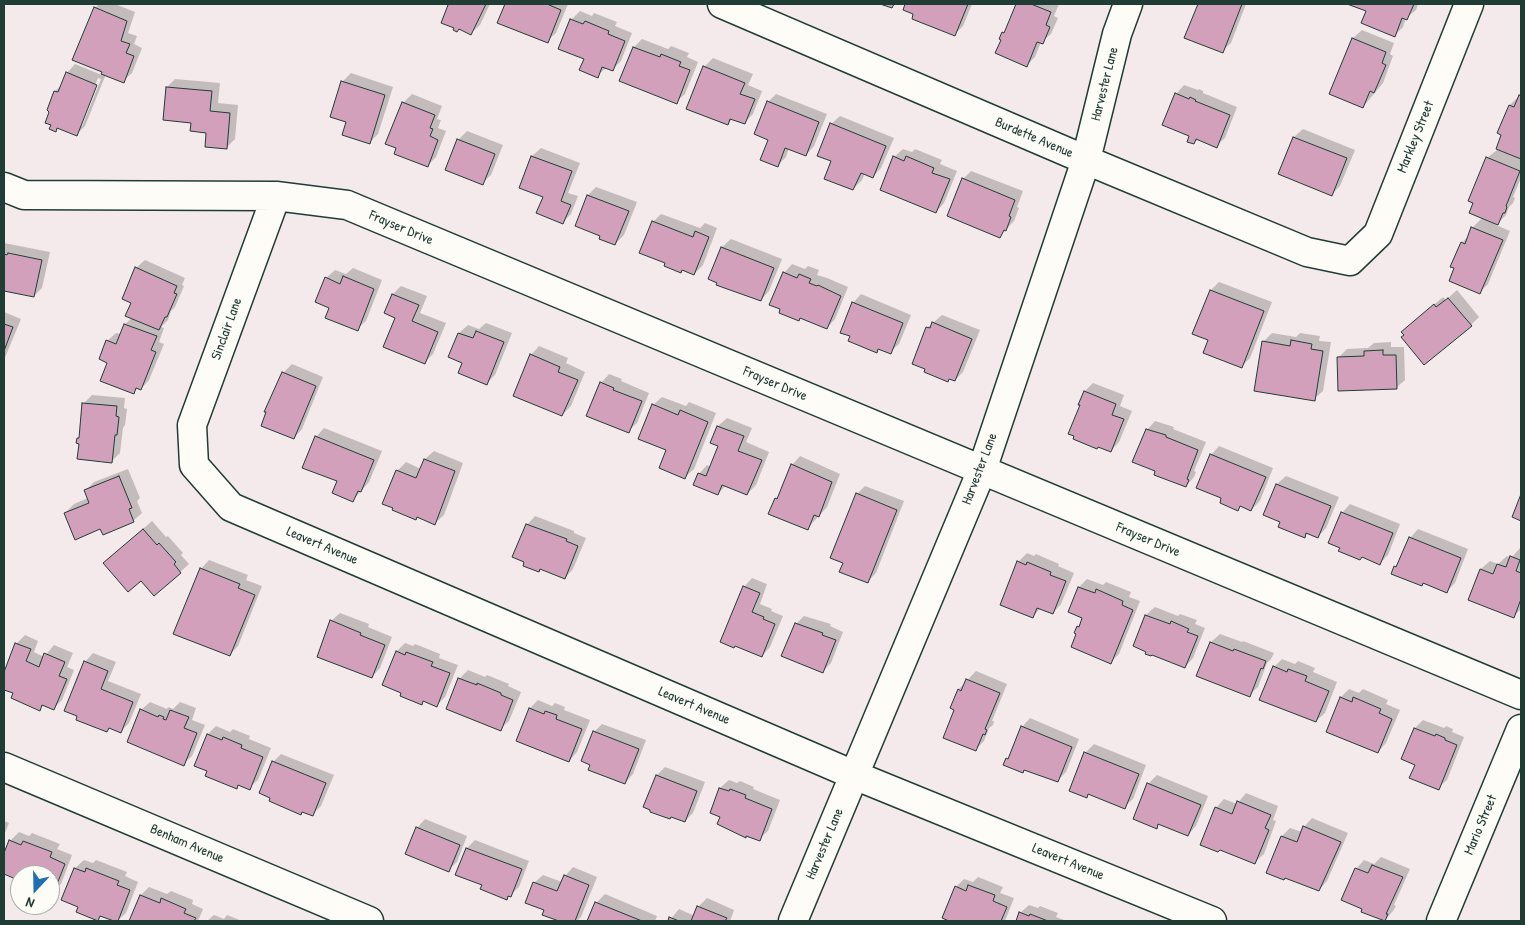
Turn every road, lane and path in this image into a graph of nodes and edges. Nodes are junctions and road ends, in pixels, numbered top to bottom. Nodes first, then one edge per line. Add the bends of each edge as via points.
1 (722, 4) edge
2 (1128, 4) edge
3 (1470, 4) edge
4 (1086, 160) junction
5 (4, 187) edge
6 (276, 196) junction
7 (1350, 261) joint
8 (194, 465) joint
9 (982, 470) junction
10 (1521, 694) edge
11 (1521, 728) edge
12 (4, 766) edge
13 (854, 775) junction
14 (370, 921) edge
15 (793, 921) edge
16 (1212, 921) edge
17 (1441, 921) edge

1 - 4 street, Burdette Avenue
2 - 4 street, Harvester Lane via 1117,34
3 - 7 street, Markley Street via 1378,234
4 - 7 street, Burdette Avenue via 1307,252
4 - 9 street, Harvester Lane
5 - 6 street, Frayser Drive via 24,195
6 - 8 street, Sinclair Lane via 192,425
6 - 9 street, Frayser Drive via 347,205
8 - 13 street, Leavert Avenue via 231,507
9 - 10 street, Frayser Drive
9 - 13 street, Harvester Lane
11 - 17 street, Mario Street
12 - 14 street, Benham Avenue
13 - 15 street, Harvester Lane
13 - 16 street, Leavert Avenue

